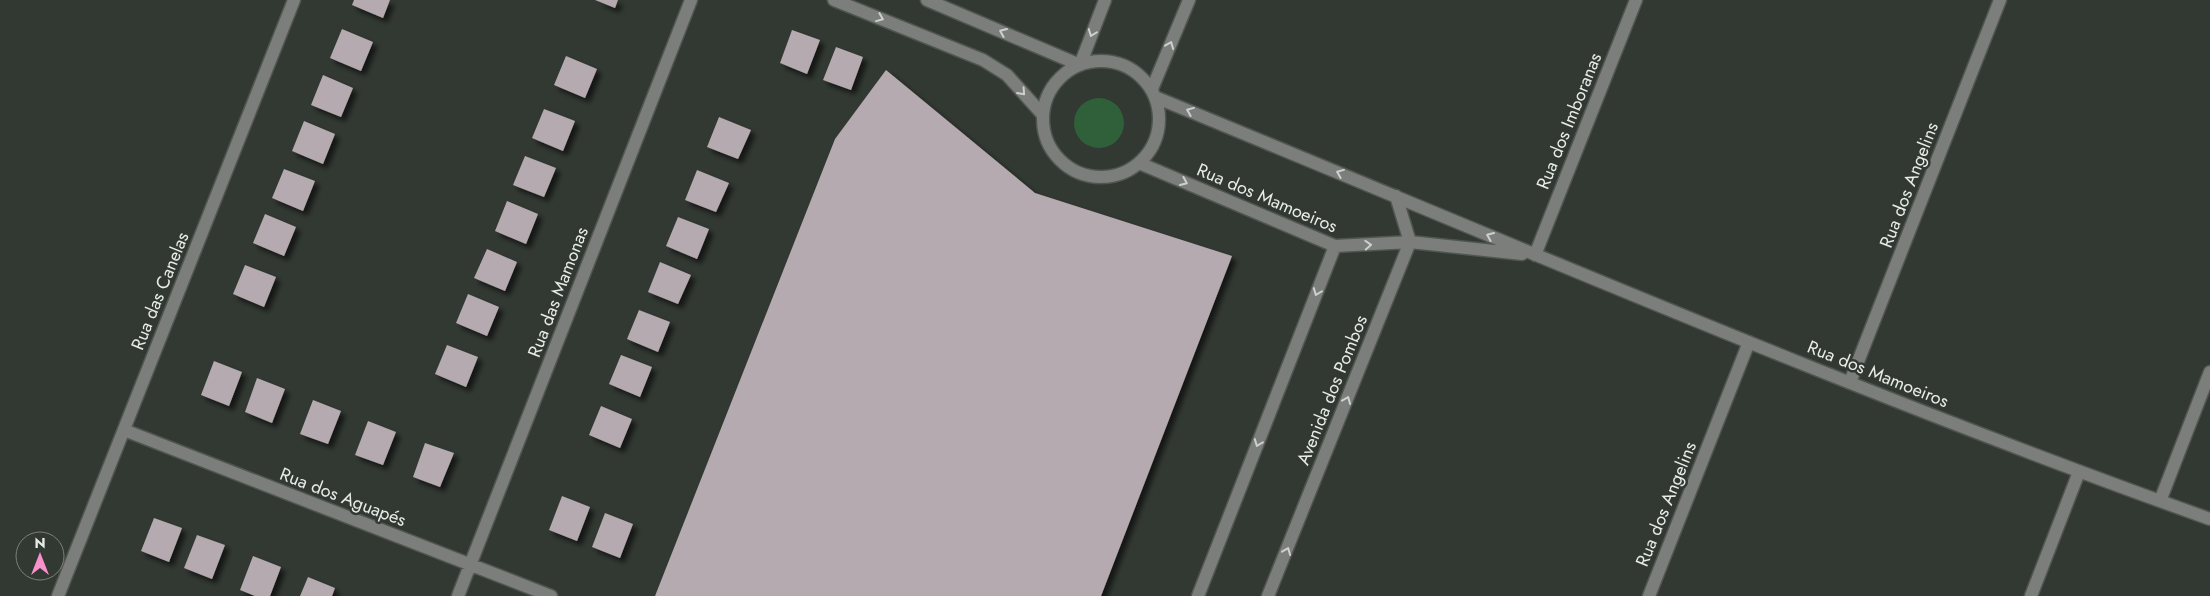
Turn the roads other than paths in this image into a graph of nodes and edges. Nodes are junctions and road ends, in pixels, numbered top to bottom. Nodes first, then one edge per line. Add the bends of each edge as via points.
1 (294, 0) edge
2 (692, 0) edge
3 (834, 0) edge
4 (927, 0) edge
5 (1105, 0) edge
6 (1189, 0) edge
7 (1636, 0) edge
8 (2000, 0) edge
9 (1080, 65) junction
10 (1154, 93) junction
11 (1042, 115) junction
12 (1139, 163) junction
13 (1396, 196) junction
14 (1410, 242) junction
15 (1334, 246) junction
16 (1535, 255) junction
17 (1749, 342) junction
18 (2210, 372) edge
19 (1850, 382) junction
20 (124, 430) junction
21 (2079, 472) junction
22 (2160, 501) junction
23 (2210, 519) edge
24 (470, 566) junction
25 (58, 596) edge
26 (458, 596) edge
27 (551, 596) edge
28 (1198, 596) edge
29 (1268, 596) edge
30 (1649, 596) edge
31 (2031, 596) edge

1 - 20 street, Rua das Canelas
2 - 24 street, Rua das Mamonas
3 -> 11 street via 983,60 1007,75
9 -> 4 street
5 -> 9 street
10 -> 6 street
7 - 16 street, Rua dos Imboranas
8 - 19 street, Rua dos Angelins
9 - 10 street via 1107,61 1125,65 1140,75
9 - 11 street via 1056,81 1046,97
10 - 12 street via 1160,124 1156,142
13 -> 10 street, Rua dos Mamoeiros
11 - 12 street via 1044,133 1051,150 1063,164 1079,173 1096,177 1115,176
12 -> 15 street, Rua dos Mamoeiros
13 - 14 street
16 -> 13 street, Rua dos Mamoeiros
15 -> 14 street, Rua dos Mamoeiros
14 - 16 street, Rua dos Mamoeiros
29 -> 14 street, Avenida dos Pombos
15 -> 28 street
16 - 17 street, Rua dos Mamoeiros
17 - 19 street, Rua dos Mamoeiros
17 - 30 street, Rua dos Angelins
18 - 22 street
19 - 21 street, Rua dos Mamoeiros
20 - 24 street, Rua dos Aguapés
20 - 25 street, Rua das Canelas
21 - 22 street, Rua dos Mamoeiros
21 - 31 street
22 - 23 street, Rua dos Mamoeiros
24 - 26 street, Rua das Mamonas
24 - 27 street, Rua dos Aguapés

